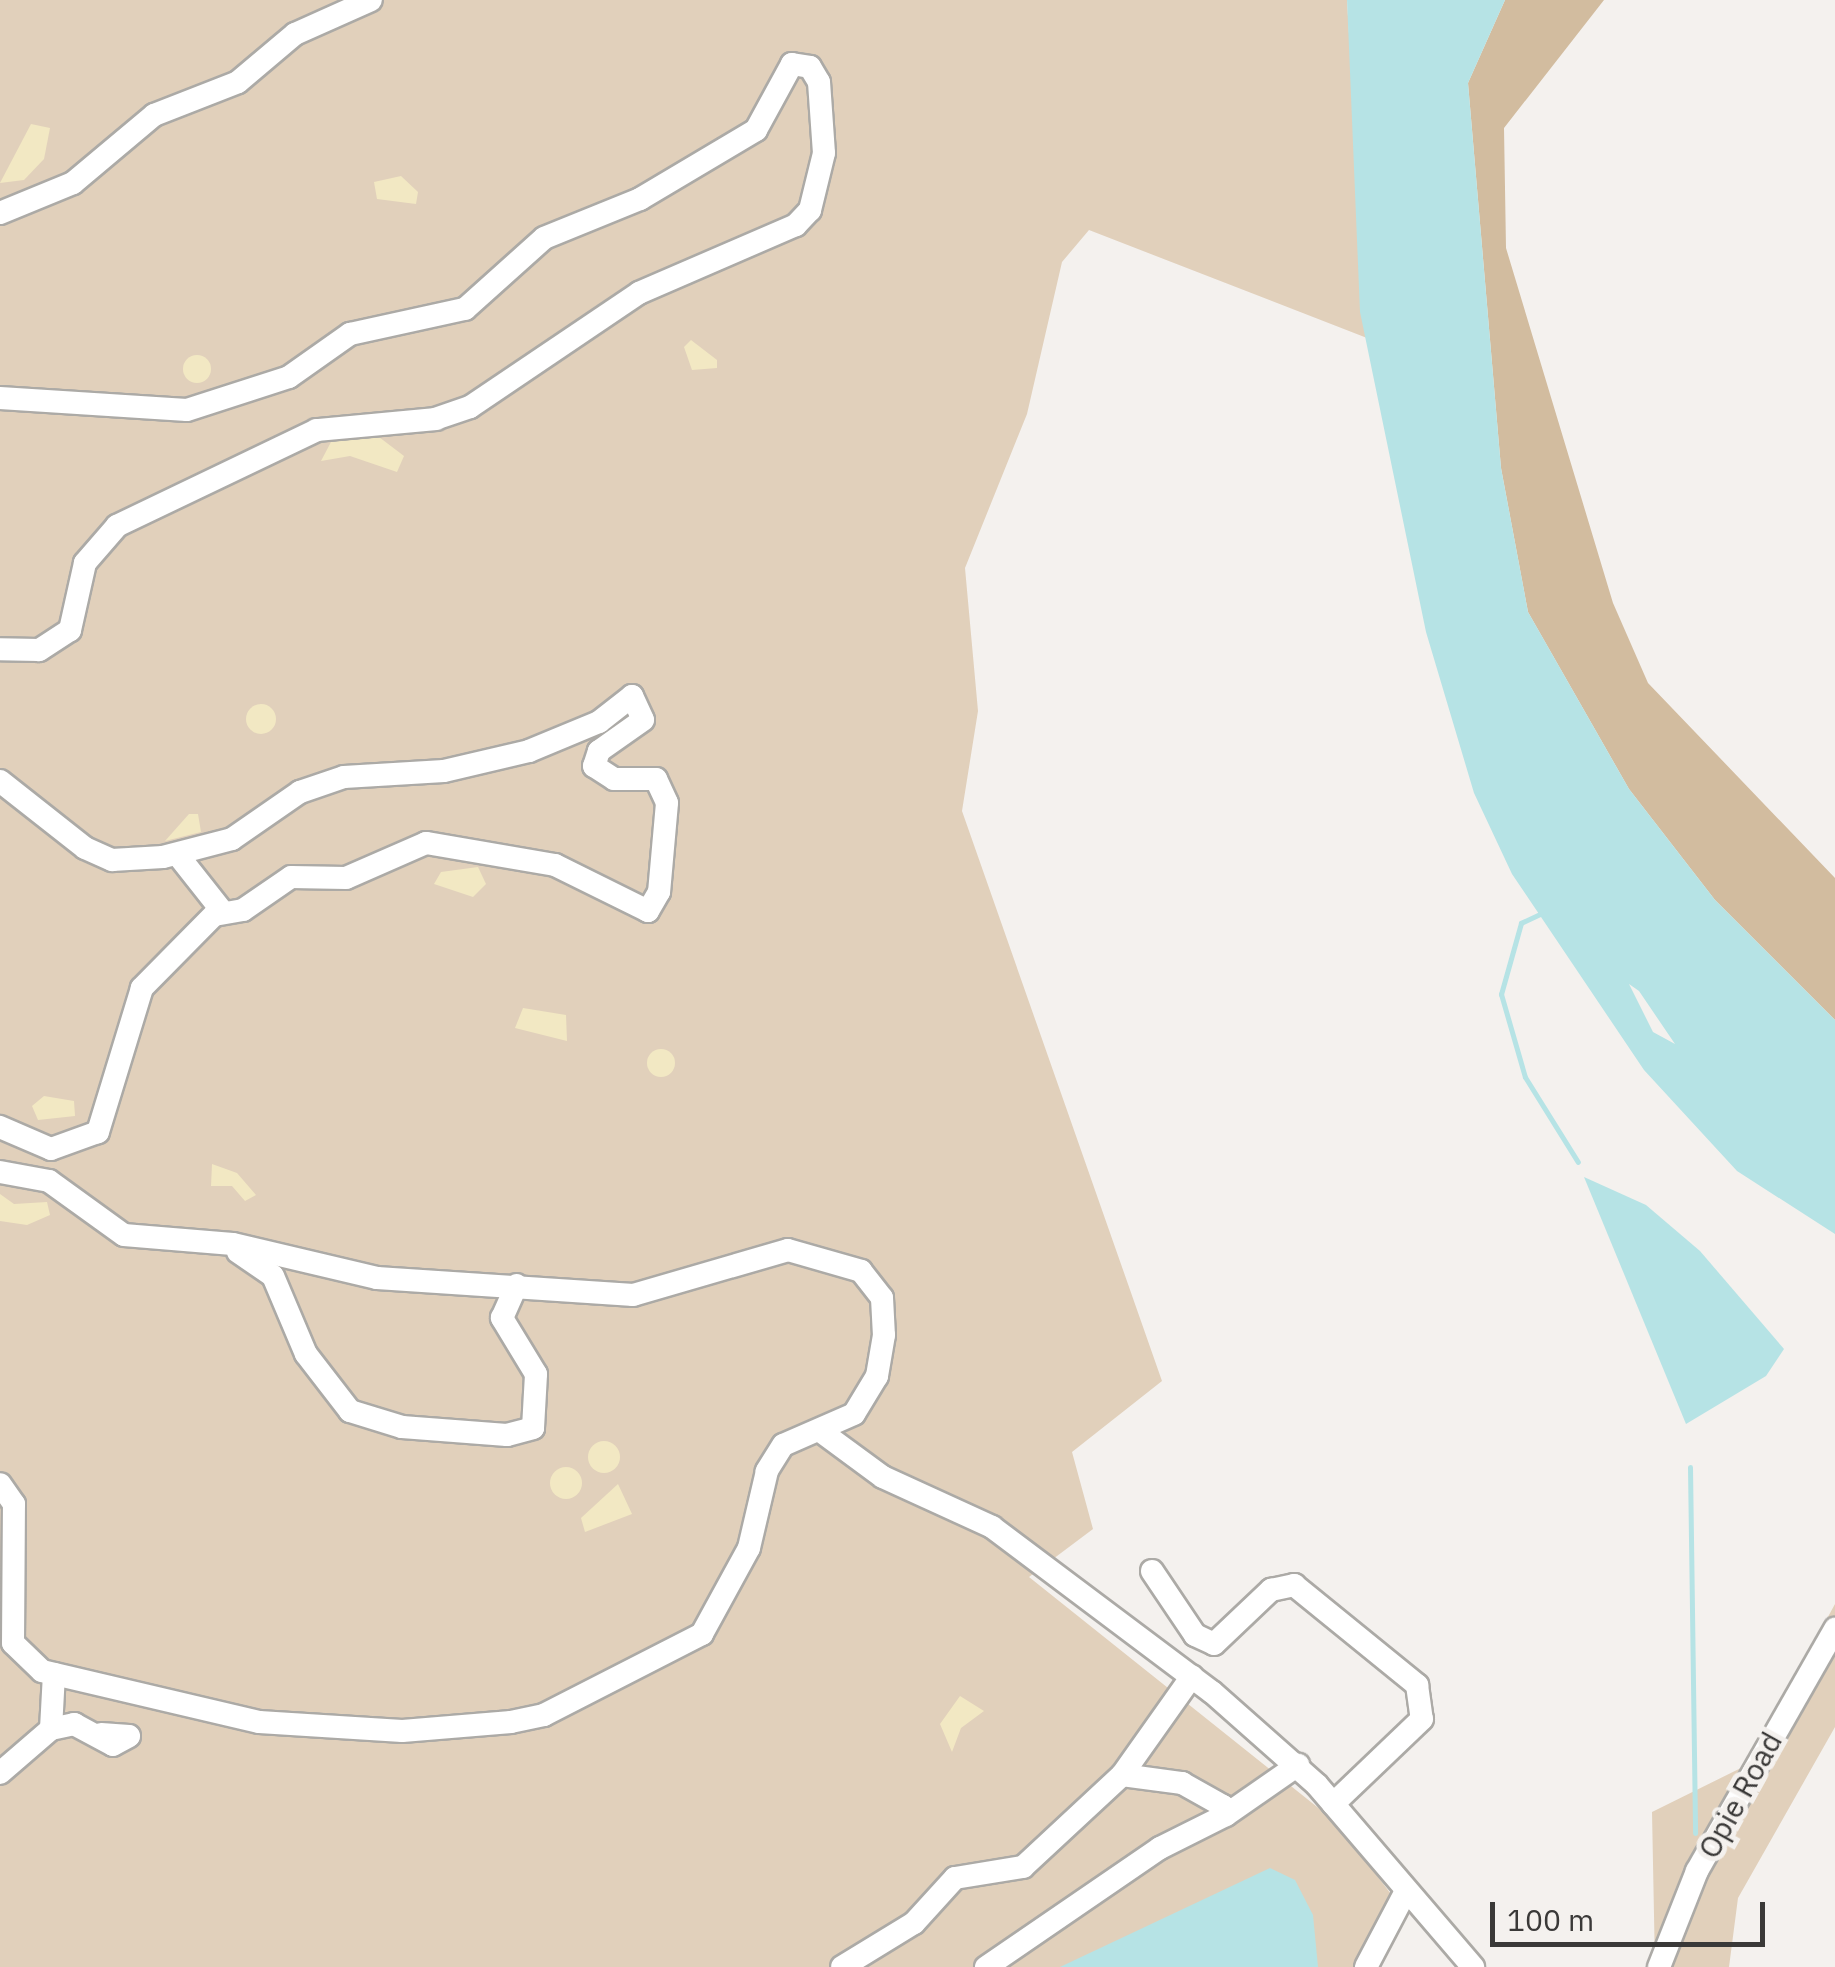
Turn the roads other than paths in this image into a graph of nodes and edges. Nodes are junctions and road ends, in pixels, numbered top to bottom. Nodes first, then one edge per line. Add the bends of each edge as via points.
1 (372, 0) edge
2 (0, 213) edge
3 (0, 398) edge
4 (0, 649) edge
5 (0, 781) edge
6 (177, 854) junction
7 (222, 911) junction
8 (0, 1127) edge
9 (52, 1149) junction
10 (0, 1172) edge
11 (48, 1181) junction
12 (180, 1242) junction
13 (517, 1285) junction
14 (823, 1433) junction
15 (0, 1484) edge
16 (1152, 1571) dead end
17 (1835, 1629) edge
18 (54, 1674) junction
19 (1192, 1676) junction
20 (52, 1729) junction
21 (101, 1734) dead end
22 (1298, 1765) junction
23 (0, 1772) edge
24 (1122, 1775) junction
25 (1333, 1804) junction
26 (1226, 1814) junction
27 (1406, 1891) junction
28 (842, 1967) edge
29 (986, 1967) edge
30 (1366, 1967) edge
31 (1473, 1967) edge
32 (1659, 1967) edge

1 - 2 street via 295,34 238,82 154,115 73,183
3 - 4 street via 206,406 288,376 361,330 464,309 544,238 640,199 756,130 792,64 810,67 819,82 824,153 810,210 796,225 639,293 470,407 436,420 317,430 118,526 86,563 70,630 40,650
5 - 6 street via 112,860
6 - 7 street
6 - 7 street via 232,840 323,784 492,761 576,734 632,696 642,702 643,720 599,750 594,766 665,788 659,892 648,911 555,865 426,843 346,878 291,877 254,904
7 - 9 street via 142,988 98,1132
8 - 9 street
9 - 11 street
10 - 11 street
11 - 12 street via 124,1235
12 - 13 street via 233,1244 377,1278
12 - 13 street via 261,1262 306,1354 350,1411 402,1428 507,1435 533,1428 536,1374 502,1318
13 - 14 street via 633,1295 788,1250 861,1270 882,1298 877,1376 854,1414
14 - 18 street via 783,1445 767,1471 749,1548 702,1634 544,1715 402,1731 259,1722
14 - 19 street via 849,1457 960,1506
15 - 18 street via 14,1504 13,1643 22,1659
16 - 25 street via 1196,1635 1214,1644 1271,1590 1294,1585 1418,1686 1422,1719
17 - 32 street, Opie Road via 1697,1870
18 - 20 street
19 - 22 street
19 - 24 street
20 - 21 street
20 - 23 street
22 - 25 street
22 - 26 street
24 - 26 street via 1182,1783
24 - 28 street via 1024,1867 956,1878 914,1922
25 - 27 street
26 - 29 street via 1160,1848
27 - 30 street
27 - 31 street

